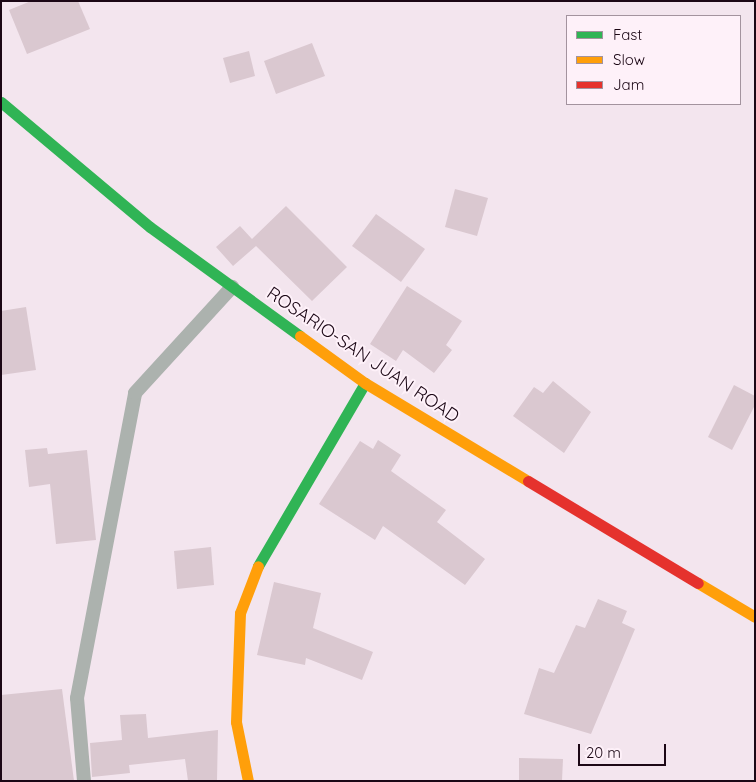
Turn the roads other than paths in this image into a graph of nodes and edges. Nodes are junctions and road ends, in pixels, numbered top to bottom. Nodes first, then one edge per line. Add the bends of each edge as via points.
1 (1, 102) edge
2 (232, 287) junction
3 (365, 383) junction
4 (755, 617) edge
5 (84, 781) edge
6 (248, 781) edge

1 - 2 main road, ROSARIO-SAN JUAN ROAD via 150,227
2 - 3 main road, ROSARIO-SAN JUAN ROAD
2 - 5 lane via 135,393 77,698
3 - 4 main road, ROSARIO-SAN JUAN ROAD
3 - 6 main road via 262,556 240,613 236,722

